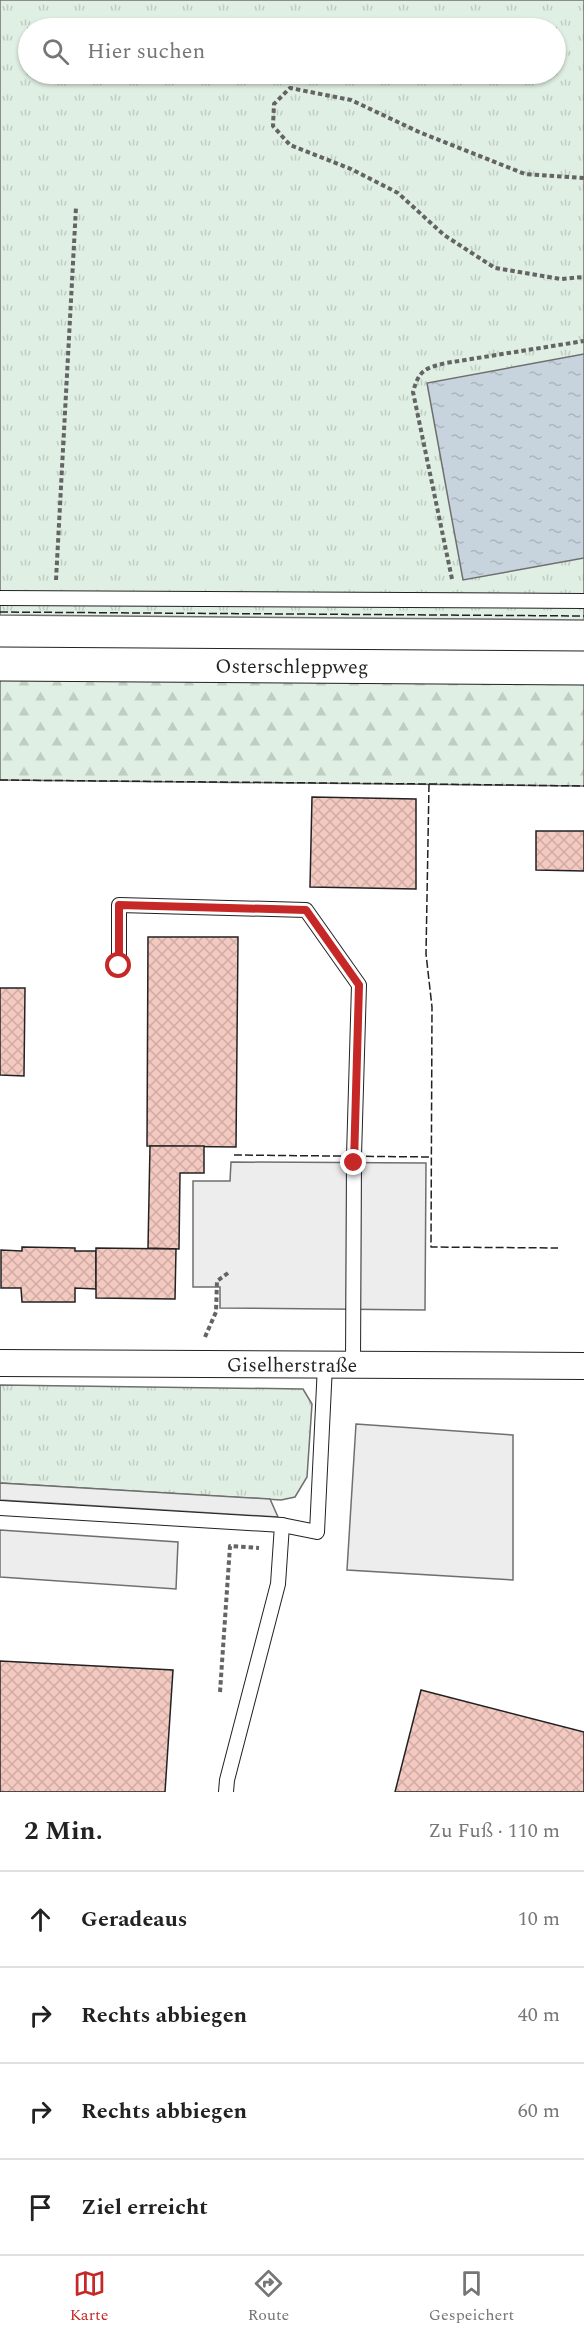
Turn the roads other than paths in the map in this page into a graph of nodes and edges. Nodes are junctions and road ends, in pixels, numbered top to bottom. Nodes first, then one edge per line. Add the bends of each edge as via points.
1 (0, 598) edge
2 (584, 601) edge
3 (0, 664) edge
4 (584, 668) edge
5 (119, 966) dead end
6 (0, 1363) edge
7 (325, 1365) junction
8 (353, 1365) junction
9 (584, 1366) edge
10 (0, 1508) edge
11 (282, 1525) junction
12 (226, 1792) edge

1 - 2 lane
3 - 4 street, Osterschleppweg
5 - 8 lane via 119,905 306,910 359,985
6 - 7 street, Giselherstraße
7 - 8 street, Giselherstraße
7 - 11 lane via 317,1532
8 - 9 street, Giselherstraße
10 - 11 lane
11 - 12 lane via 278,1584

